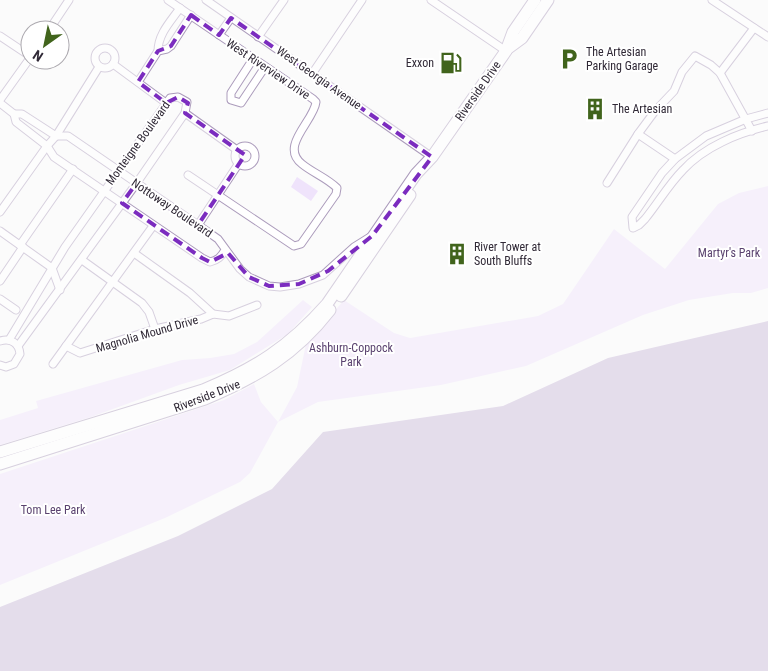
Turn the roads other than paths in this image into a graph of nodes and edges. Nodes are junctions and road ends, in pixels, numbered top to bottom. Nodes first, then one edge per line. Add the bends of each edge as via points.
1 (69, 0) edge
2 (168, 0) edge
3 (206, 0) edge
4 (284, 0) edge
5 (362, 0) edge
6 (431, 0) edge
7 (535, 0) edge
8 (548, 0) edge
9 (558, 0) edge
10 (712, 0) edge
11 (180, 8) junction
12 (190, 14) junction
13 (232, 18) junction
14 (56, 20) edge
15 (535, 20) junction
16 (754, 28) junction
17 (219, 35) junction
18 (0, 36) edge
19 (258, 37) junction
20 (768, 37) edge
21 (20, 50) edge
22 (158, 51) junction
23 (506, 51) junction
24 (253, 59) junction
25 (114, 64) junction
26 (99, 67) junction
27 (265, 67) junction
28 (21, 70) edge
29 (720, 73) junction
30 (312, 74) junction
31 (138, 82) junction
32 (0, 102) edge
33 (166, 103) junction
34 (185, 113) junction
35 (768, 113) edge
36 (14, 114) junction
37 (746, 120) junction
38 (768, 126) edge
39 (752, 131) junction
40 (638, 134) junction
41 (56, 136) junction
42 (47, 146) junction
43 (238, 150) junction
44 (432, 157) junction
45 (675, 159) junction
46 (240, 163) junction
47 (73, 169) junction
48 (119, 172) junction
49 (188, 175) dead end
50 (607, 183) dead end
51 (136, 184) junction
52 (104, 190) junction
53 (218, 196) junction
54 (122, 203) junction
55 (0, 212) edge
56 (198, 225) junction
57 (153, 226) junction
58 (0, 231) edge
59 (372, 236) junction
60 (22, 246) junction
61 (225, 250) junction
62 (134, 253) junction
63 (82, 260) junction
64 (52, 268) junction
65 (0, 281) edge
66 (114, 282) junction
67 (60, 290) junction
68 (0, 299) edge
69 (257, 305) dead end
70 (16, 310) dead end
71 (212, 314) junction
72 (156, 329) junction
73 (8, 340) junction
74 (0, 342) edge
75 (18, 346) junction
76 (66, 346) junction
77 (53, 364) dead end
78 (0, 365) edge
79 (0, 452) edge
80 (0, 464) edge

1 - 14 street
2 - 11 street, West Riverview Drive
3 - 13 street, West Georgia Avenue
4 - 19 street
5 - 30 street
6 - 23 street
7 - 23 main road, Riverside Drive via 513,32
8 - 15 main road, Riverside Drive
9 - 15 main road
10 - 16 street
11 - 12 street, West Riverview Drive
11 - 22 street via 160,36
12 - 17 street, West Riverview Drive
12 - 22 street via 170,46
13 - 17 street
13 - 19 street, West Georgia Avenue
15 - 23 main road, Riverside Drive via 522,38
16 - 20 street
16 - 29 street
17 - 24 street, West Riverview Drive
18 - 21 street
19 - 30 street, West Georgia Avenue
22 - 31 street
23 - 44 main road, Riverside Drive
24 - 27 street, West Riverview Drive
24 - 27 street via 231,93 232,100 241,103
25 - 26 street via 106,69
25 - 26 street via 114,54 103,48 95,55
25 - 31 street
26 - 41 street
27 - 53 street, West Riverview Drive via 316,102 315,109 298,134 295,156 300,163 334,185 336,194 300,244 294,246
28 - 32 street
29 - 37 street
29 - 40 street via 695,56 682,72 674,91
30 - 44 street, West Georgia Avenue
31 - 33 street
32 - 36 street, Nottoway Boulevard
33 - 34 street, Monteigne Boulevard via 170,98 178,97 187,102
33 - 48 street, Monteigne Boulevard
34 - 43 street
34 - 51 street, Monteigne Boulevard
35 - 37 street
36 - 41 street, Nottoway Boulevard via 22,114
36 - 42 street, Nottoway Boulevard via 16,122
37 - 39 street
37 - 45 street via 706,136
38 - 39 street
39 - 45 street via 719,144 696,159 683,170 645,219 632,228 632,217
40 - 45 street
40 - 50 street
41 - 42 street
41 - 48 street, Nottoway Boulevard via 68,136
42 - 47 street, Nottoway Boulevard via 54,157
42 - 55 street
43 - 46 street via 236,157
43 - 46 street via 246,146 255,154 249,165
44 - 59 main road, Riverside Drive
44 - 80 main road, Riverside Drive via 423,176 333,307 287,355 238,385 205,399
46 - 53 street
47 - 52 street, Nottoway Boulevard
47 - 60 street
48 - 51 street, Nottoway Boulevard
48 - 52 street, Monteigne Boulevard
49 - 53 street
51 - 54 street, Monteigne Boulevard
51 - 56 street, Nottoway Boulevard
52 - 54 street, Nottoway Boulevard
52 - 64 street, Monteigne Boulevard
53 - 56 street
54 - 57 street, Nottoway Boulevard
54 - 63 street, Monteigne Boulevard
56 - 61 street, Nottoway Boulevard via 218,239
57 - 61 street, Nottoway Boulevard via 210,262 220,258
57 - 62 street
58 - 60 street
59 - 61 street via 354,247 323,275 280,287 249,277
59 - 79 main road, Riverside Drive via 327,304 312,321 260,364 204,390
60 - 64 street
60 - 65 street
62 - 66 street
62 - 71 street via 190,293
63 - 66 street
63 - 67 street, Monteigne Boulevard
64 - 67 street
64 - 73 street, Monteigne Boulevard
66 - 72 street via 142,303 150,312
66 - 76 street
67 - 75 street, Monteigne Boulevard
68 - 70 street
69 - 71 street, Magnolia Mound Drive via 229,316
71 - 72 street, Magnolia Mound Drive
72 - 76 street, Magnolia Mound Drive via 80,353
73 - 74 street
73 - 75 street
75 - 78 street, Monteigne Boulevard via 17,362 11,366
76 - 77 street

